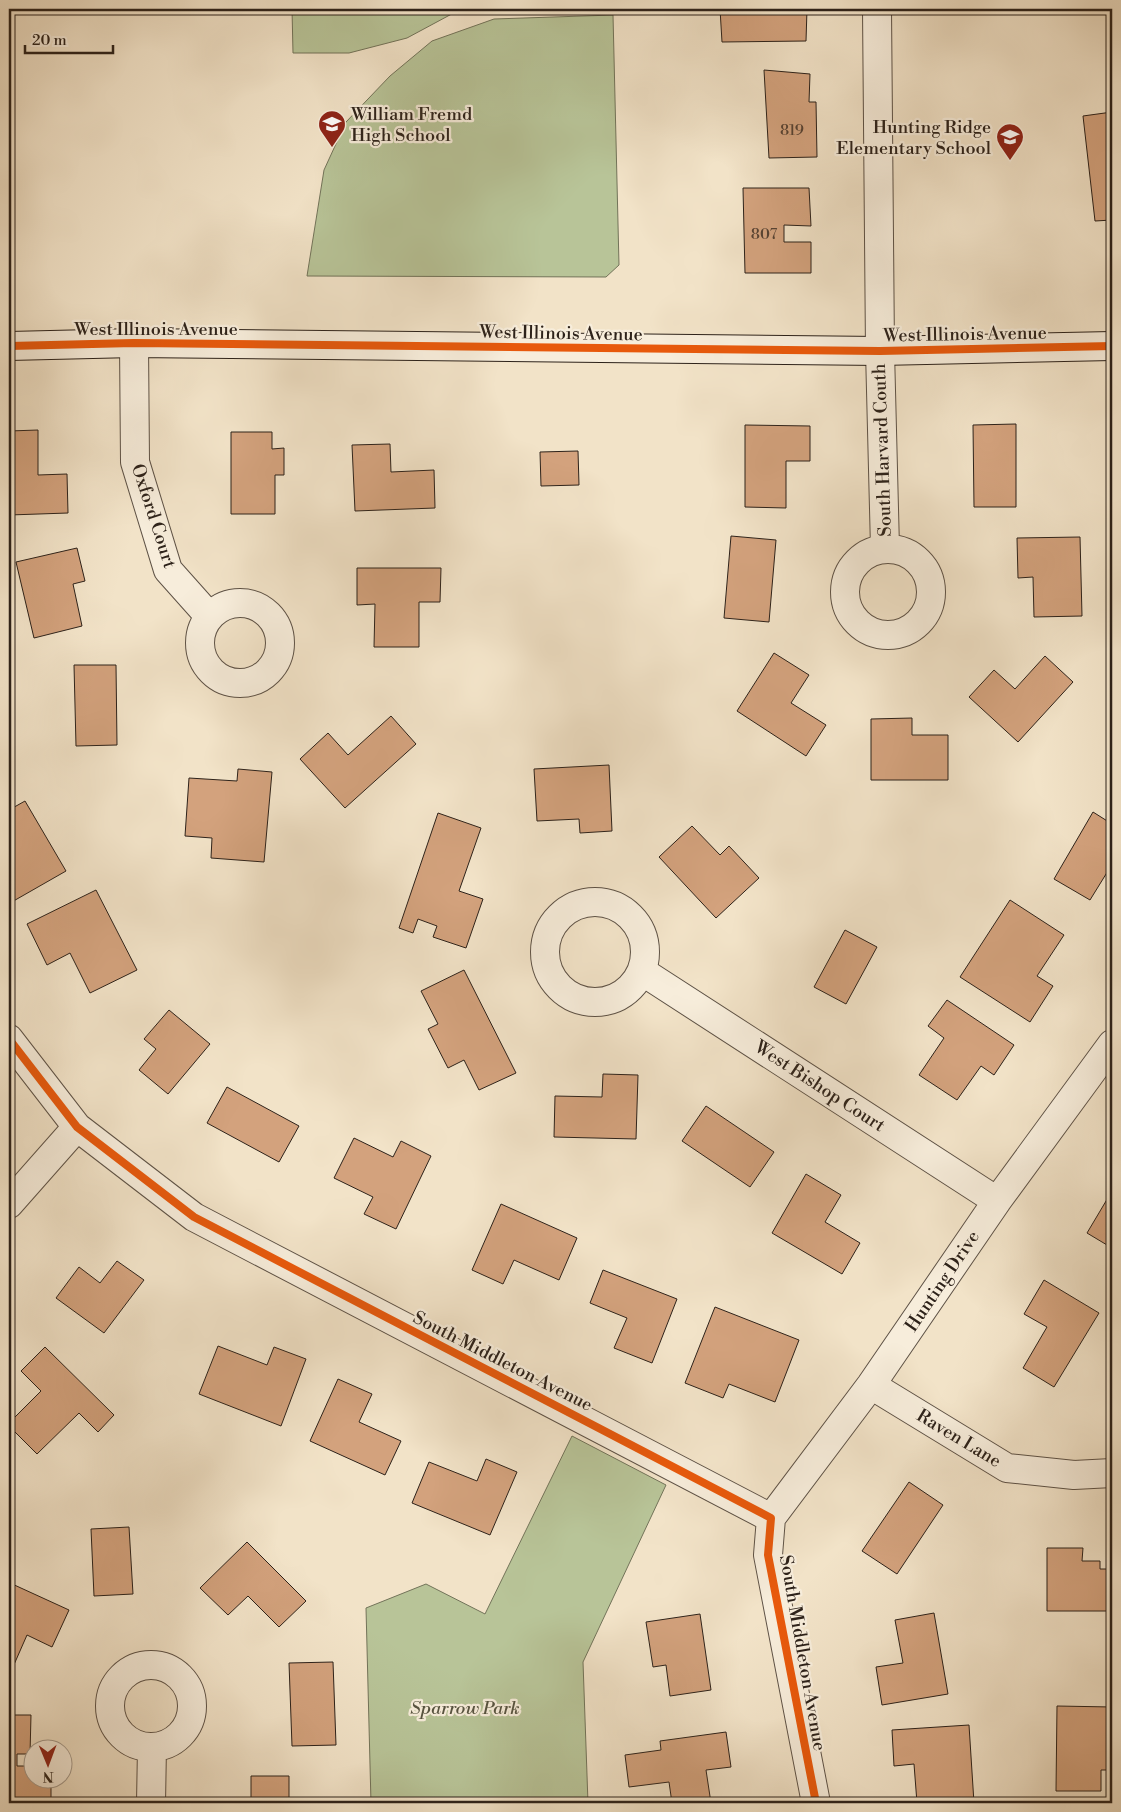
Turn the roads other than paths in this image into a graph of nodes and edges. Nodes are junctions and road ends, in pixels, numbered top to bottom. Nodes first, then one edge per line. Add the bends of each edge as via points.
1 (877, 9) edge
2 (134, 343) junction
3 (9, 346) edge
4 (1112, 346) edge
5 (880, 352) junction
6 (885, 548) dead end
7 (209, 616) dead end
8 (642, 972) dead end
9 (9, 1039) edge
10 (1112, 1044) edge
11 (77, 1127) junction
12 (997, 1201) junction
13 (9, 1204) edge
14 (871, 1385) junction
15 (1112, 1473) edge
16 (771, 1518) junction
17 (152, 1747) dead end
18 (151, 1803) edge
19 (816, 1803) edge

1 - 5 street, South Harvard Couth
2 - 3 street, West Illinois Avenue
2 - 5 street, West Illinois Avenue
2 - 7 street, Oxford Court via 135,462 168,570
4 - 5 street, West Illinois Avenue
5 - 6 street, South Harvard Couth
8 - 12 street, West Bishop Court
9 - 11 street, South Middleton Avenue
10 - 12 street, Hunting Drive
11 - 13 street
11 - 16 street, South Middleton Avenue via 194,1217
12 - 14 street, Hunting Drive
14 - 15 street, Raven Lane via 1007,1468 1074,1475
14 - 16 street, Hunting Drive
16 - 19 street, South Middleton Avenue via 768,1555
17 - 18 street

